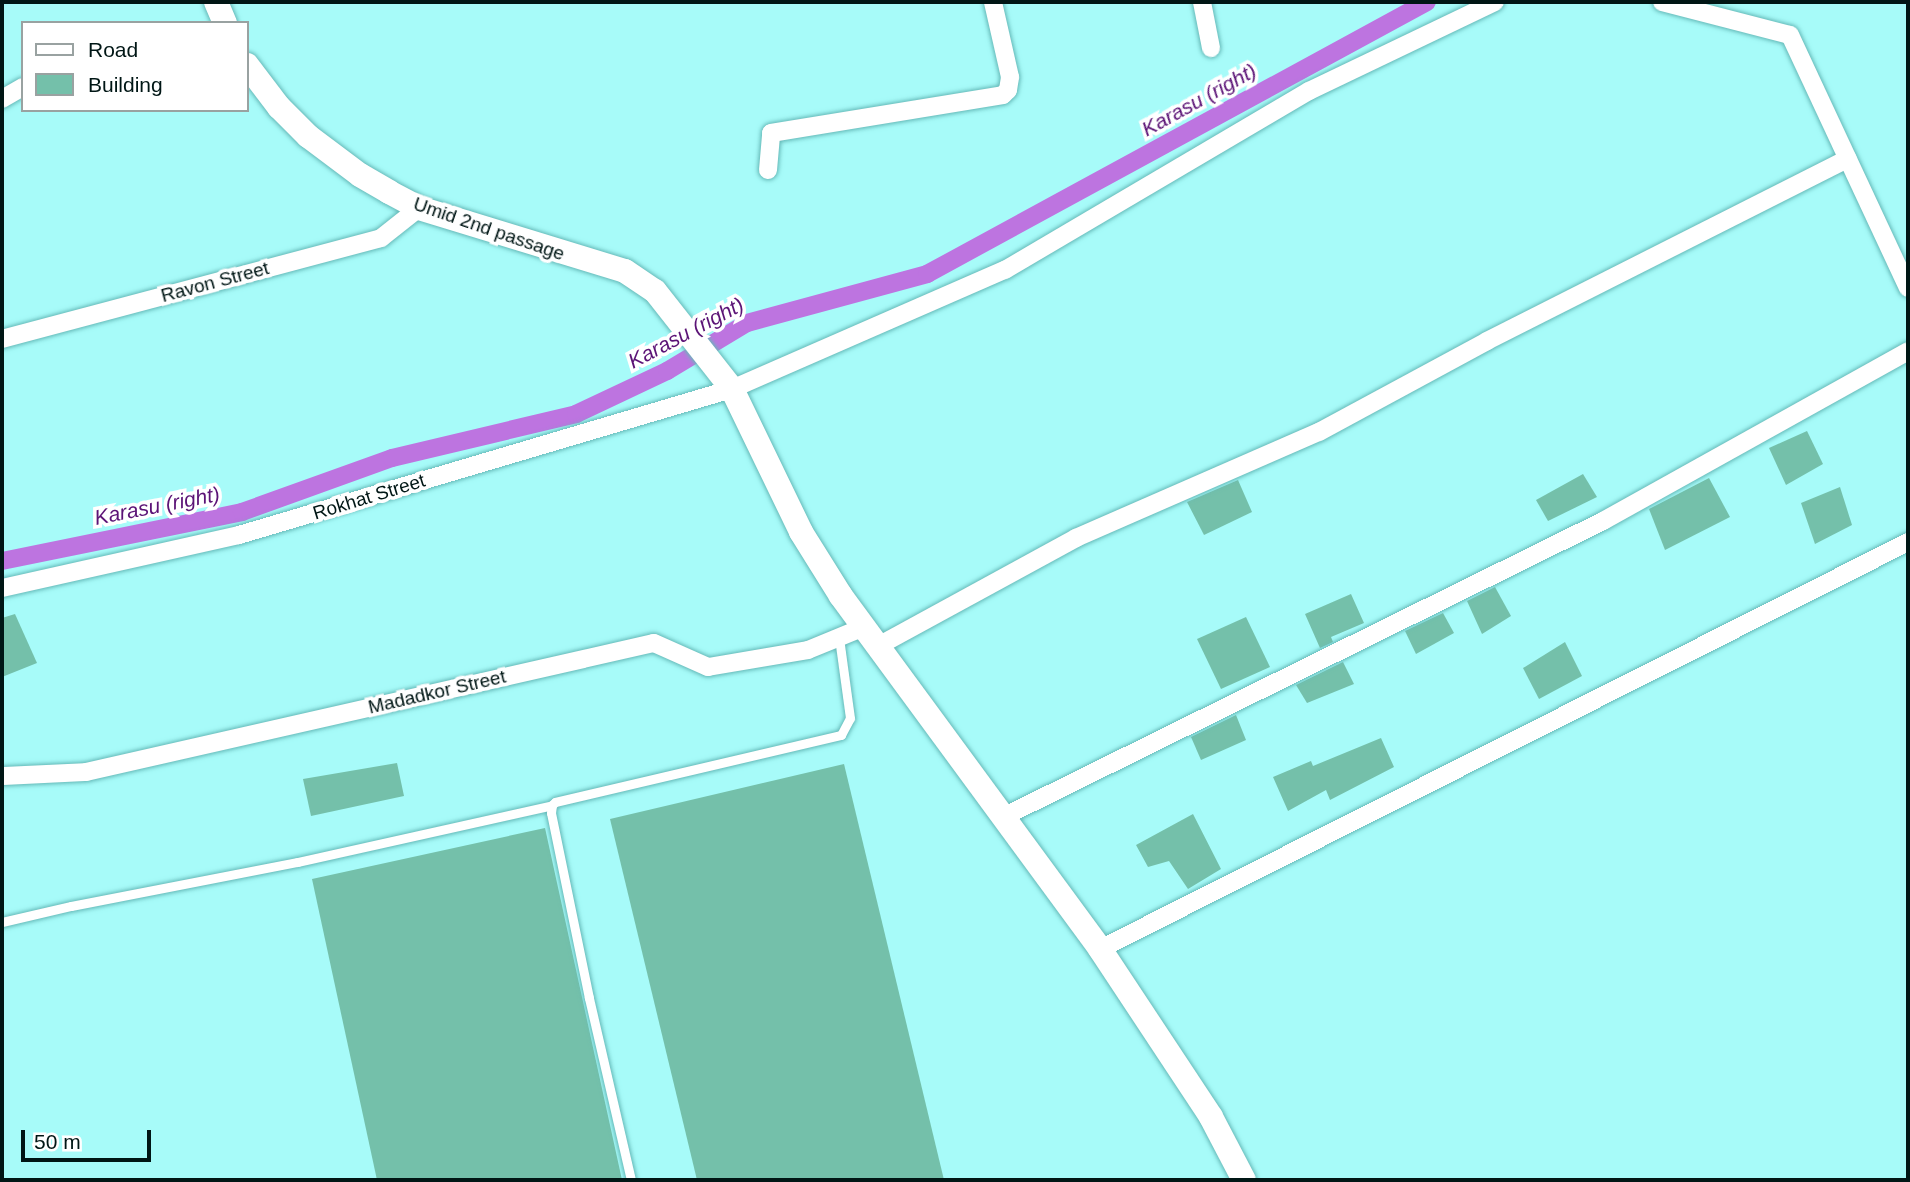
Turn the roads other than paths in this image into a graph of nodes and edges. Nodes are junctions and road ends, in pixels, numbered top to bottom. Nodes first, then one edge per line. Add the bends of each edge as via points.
1 (216, 2) edge
2 (993, 2) edge
3 (1202, 2) edge
4 (1495, 2) edge
5 (1662, 2) edge
6 (224, 21) edge
7 (1211, 48) dead end
8 (248, 66) edge
9 (21, 88) edge
10 (2, 99) edge
11 (1847, 159) junction
12 (768, 170) dead end
13 (419, 208) junction
14 (1908, 288) edge
15 (2, 339) edge
16 (1908, 351) edge
17 (729, 384) junction
18 (1908, 542) edge
19 (2, 588) edge
20 (871, 636) junction
21 (839, 638) junction
22 (2, 776) edge
23 (552, 805) junction
24 (1003, 817) junction
25 (2, 922) edge
26 (1100, 949) junction
27 (631, 1180) edge
28 (1244, 1180) edge

1 - 6 main road
2 - 12 street via 1010,77 1003,95 771,133
3 - 7 street
4 - 17 street, Rokhat Street via 1309,91 1005,271
5 - 11 street via 1790,35
8 - 13 main road, Umid 2nd passage via 308,136 360,175
9 - 10 street
11 - 14 street
11 - 20 street, Madadkor Street via 1487,341 1319,432 1076,538
13 - 15 street, Ravon Street via 381,238
13 - 17 main road, Umid 2nd passage via 633,275 680,319
16 - 24 street via 1603,521
17 - 19 street, Rokhat Street via 239,535
17 - 20 main road, Umid 2nd passage via 801,532
18 - 26 street
20 - 21 street, Madadkor Street
20 - 24 main road, Umid 2nd passage
21 - 22 street, Madadkor Street via 808,650 708,667 654,643 86,772
21 - 23 lane via 850,718 841,735
23 - 25 lane
23 - 27 lane via 589,998
24 - 26 main road, Umid 2nd passage
26 - 28 main road, Umid 2nd passage via 1211,1117

